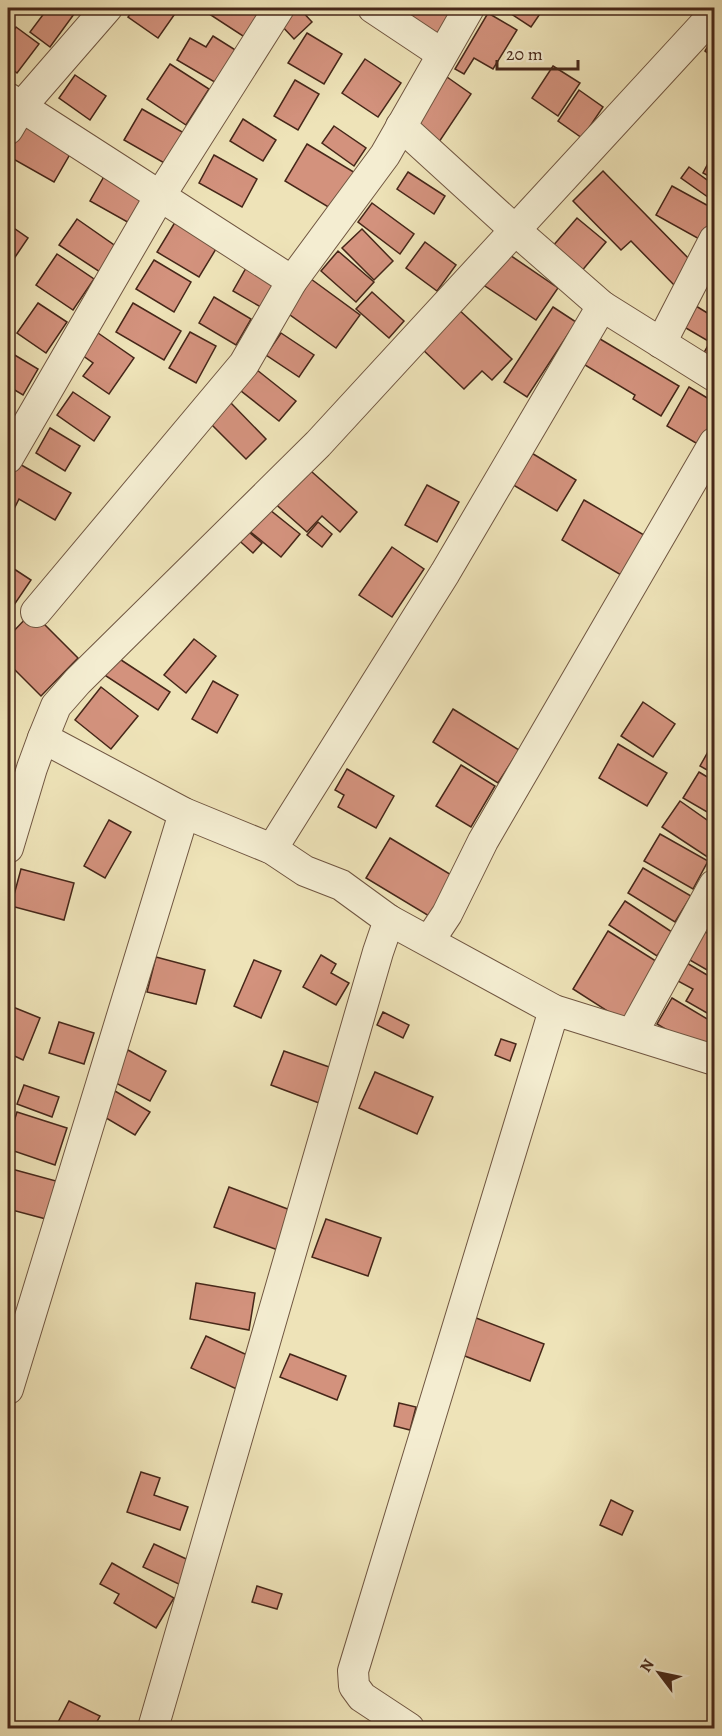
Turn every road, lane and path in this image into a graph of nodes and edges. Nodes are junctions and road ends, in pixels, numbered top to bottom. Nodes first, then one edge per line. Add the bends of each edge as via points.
1 (106, 8) edge
2 (279, 8) edge
3 (373, 8) edge
4 (469, 8) edge
5 (714, 14) edge
6 (442, 54) junction
7 (12, 111) edge
8 (401, 126) junction
9 (160, 196) junction
10 (515, 230) junction
11 (714, 240) edge
12 (292, 281) junction
13 (602, 306) junction
14 (661, 343) junction
15 (714, 376) edge
16 (714, 443) edge
17 (8, 458) edge
18 (36, 612) dead end
19 (43, 738) junction
20 (184, 813) junction
21 (8, 848) edge
22 (272, 849) junction
23 (714, 885) edge
24 (389, 920) junction
25 (429, 941) junction
26 (554, 1010) junction
27 (632, 1034) junction
28 (714, 1060) edge
29 (8, 1389) edge
30 (153, 1728) edge
31 (410, 1728) edge

1 - 7 street
2 - 9 street
3 - 6 street
4 - 6 street
5 - 10 street
6 - 8 street
7 - 9 street
8 - 10 street
8 - 12 street via 385,155
9 - 12 street
9 - 17 street
10 - 13 street
10 - 19 street via 318,444 78,681 56,706
11 - 14 street
12 - 18 street via 244,364
13 - 14 street
13 - 22 street via 445,573
14 - 15 street
16 - 25 street
19 - 20 street
19 - 21 street
20 - 22 street
20 - 29 street
22 - 24 street via 304,871 341,885
23 - 27 street
24 - 25 street
24 - 30 street
25 - 26 street
26 - 27 street
26 - 31 street via 353,1671 354,1686 362,1697
27 - 28 street

